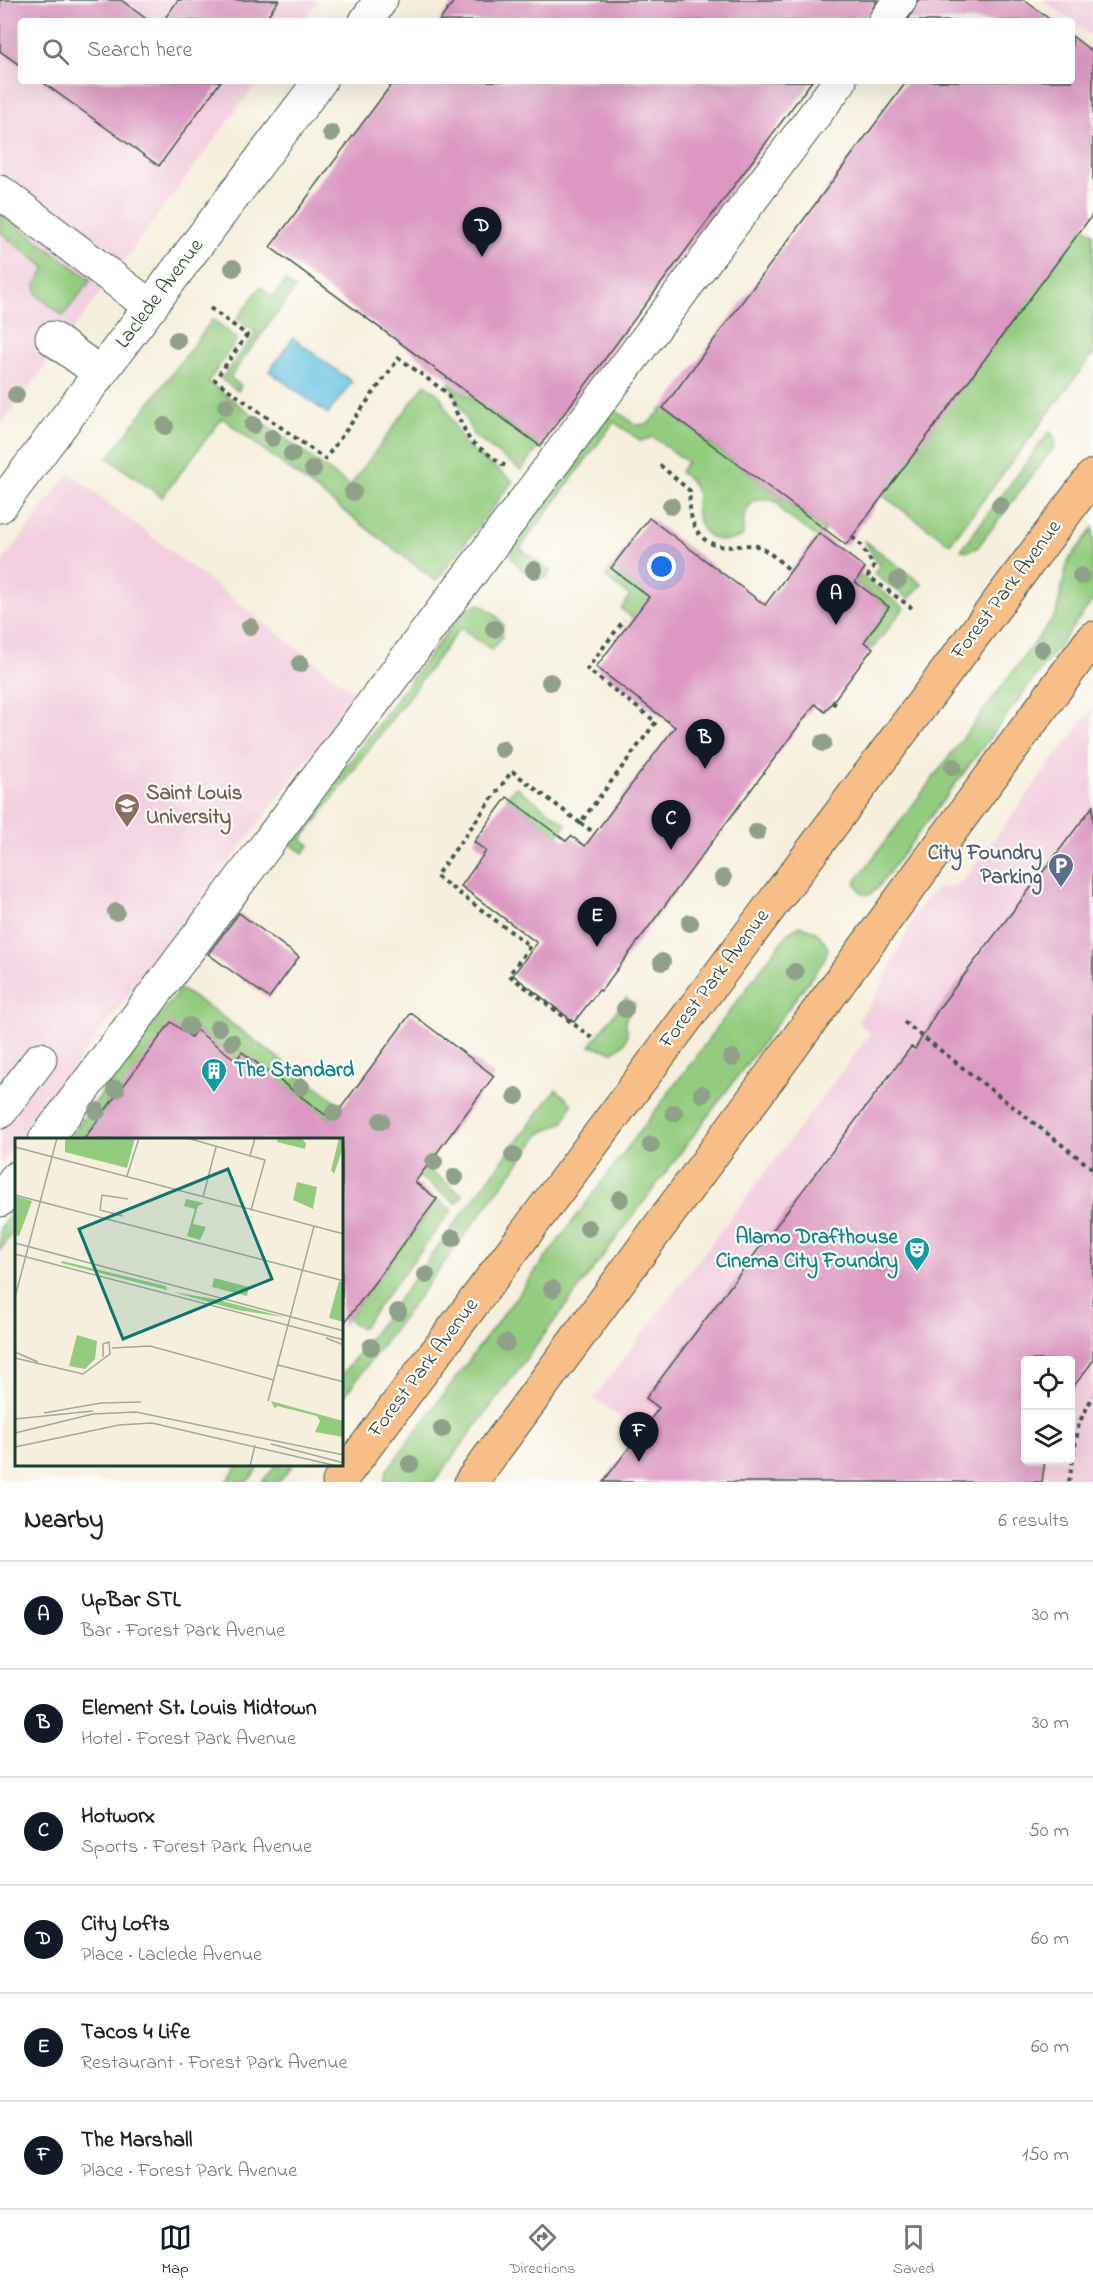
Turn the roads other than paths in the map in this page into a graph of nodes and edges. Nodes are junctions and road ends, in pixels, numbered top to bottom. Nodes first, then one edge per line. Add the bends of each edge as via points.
1 (381, 0) edge
2 (900, 0) edge
3 (368, 18) edge
4 (887, 18) edge
5 (318, 84) edge
6 (838, 84) edge
7 (0, 192) edge
8 (150, 307) junction
9 (52, 338) dead end
10 (100, 373) junction
11 (1093, 476) edge
12 (0, 507) edge
13 (1093, 638) edge
14 (40, 1059) dead end
15 (0, 1112) edge
16 (47, 1138) edge
17 (15, 1179) edge
18 (0, 1200) edge
19 (339, 1482) edge
20 (471, 1482) edge

1 - 3 street
2 - 4 street
5 - 8 street, Laclede Avenue
6 - 16 street
7 - 8 street
8 - 10 street, Laclede Avenue
9 - 10 street
10 - 12 street, Laclede Avenue
11 - 19 main road, Forest Park Avenue
13 - 20 main road
14 - 15 street
17 - 18 street

